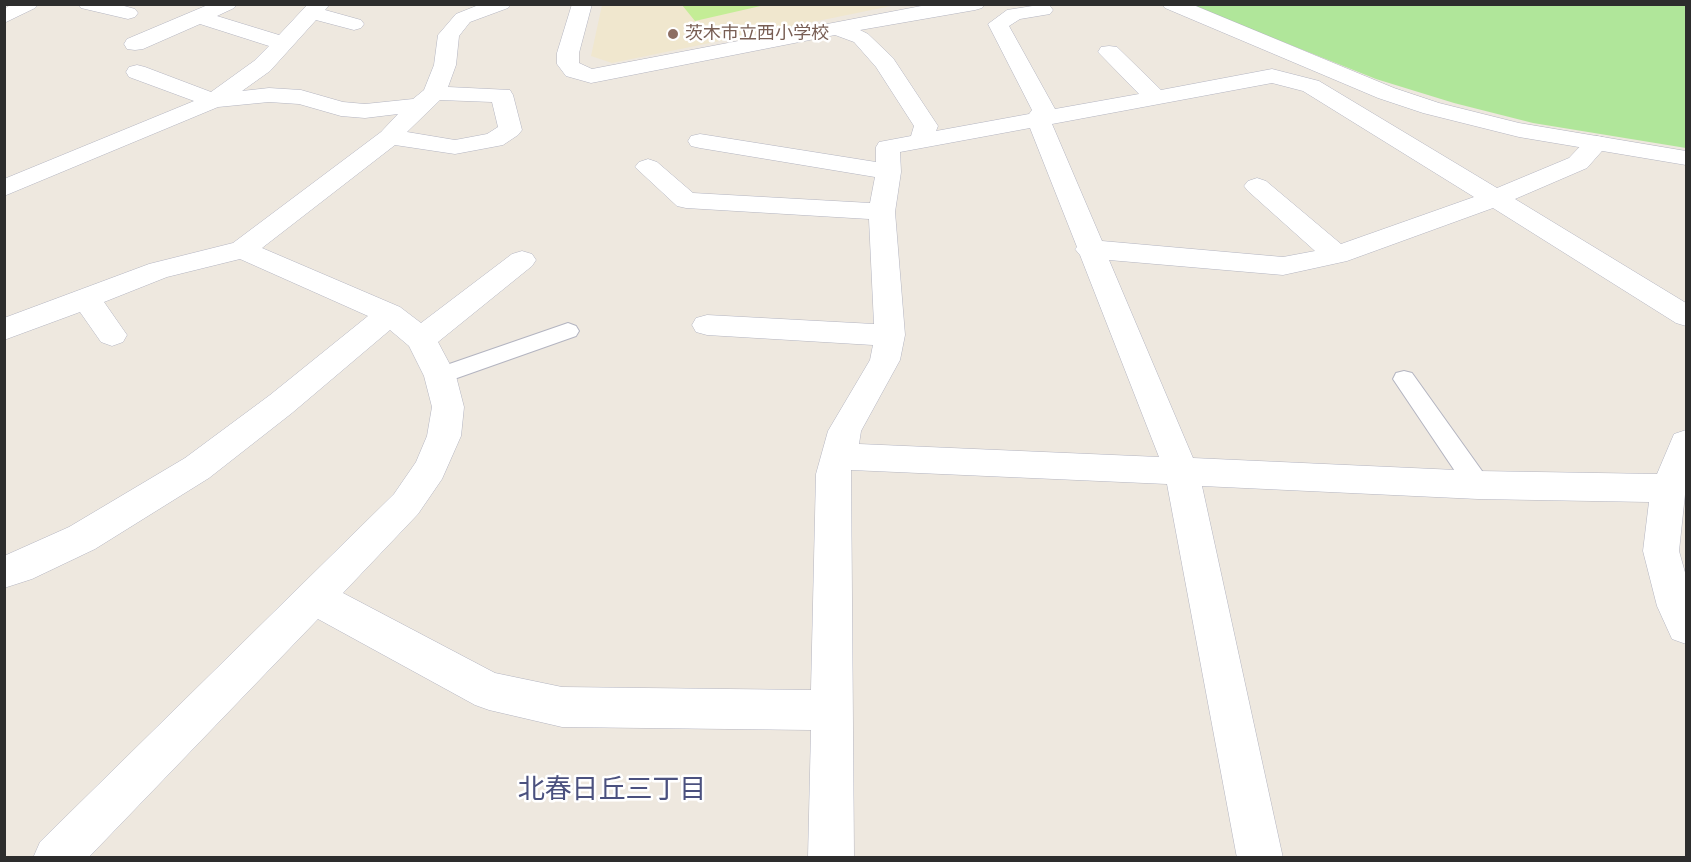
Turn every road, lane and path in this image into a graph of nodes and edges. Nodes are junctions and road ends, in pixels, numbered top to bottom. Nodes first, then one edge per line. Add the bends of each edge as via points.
1 (27, 4) edge
2 (88, 4) edge
3 (227, 4) edge
4 (501, 4) edge
5 (582, 4) edge
6 (975, 4) edge
7 (1172, 4) edge
8 (317, 9) edge
9 (1043, 10) dead end
10 (128, 13) dead end
11 (4, 17) edge
12 (199, 17) junction
13 (354, 24) dead end
14 (836, 28) junction
15 (283, 43) junction
16 (135, 44) dead end
17 (1109, 52) dead end
18 (137, 72) dead end
19 (1155, 96) junction
20 (427, 99) junction
21 (214, 101) junction
22 (1038, 118) junction
23 (390, 137) junction
24 (921, 140) junction
25 (700, 141) dead end
26 (1597, 144) junction
27 (1686, 158) edge
28 (648, 167) dead end
29 (888, 172) junction
30 (1257, 186) dead end
31 (4, 188) edge
32 (1495, 198) junction
33 (882, 212) junction
34 (511, 234) dead end
35 (1089, 249) junction
36 (242, 250) junction
37 (1337, 255) junction
38 (85, 298) junction
39 (390, 314) junction
40 (1686, 316) edge
41 (707, 325) dead end
42 (4, 330) edge
43 (568, 331) dead end
44 (112, 335) dead end
45 (890, 335) junction
46 (421, 339) junction
47 (440, 376) junction
48 (1404, 379) dead end
49 (1686, 443) edge
50 (840, 456) junction
51 (1181, 470) junction
52 (1478, 485) junction
53 (1668, 488) junction
54 (4, 572) edge
55 (315, 597) junction
56 (1686, 627) edge
57 (831, 710) junction
58 (56, 858) edge
59 (831, 858) edge
60 (1260, 858) edge

1 - 11 street
2 - 10 street
3 - 12 street
4 - 20 street via 464,18 449,35 445,65
5 - 14 street via 568,64 574,71 591,76
6 - 14 street
7 - 26 street via 1431,108
8 - 13 street
8 - 15 street
9 - 22 street via 1014,14 998,24 1044,110
12 - 15 street
12 - 16 street
14 - 24 street via 861,38 885,63 926,126
15 - 21 street via 262,66
17 - 19 street
18 - 21 street
19 - 22 street
19 - 32 street via 1272,76 1311,86
20 - 21 street via 357,110 301,97 269,95
20 - 23 street
20 - 23 street via 502,95 510,130 494,140 455,147
21 - 31 street
22 - 24 street
22 - 35 street
23 - 36 street
24 - 29 street via 888,147
25 - 29 street
26 - 27 street
26 - 32 street via 1578,163
28 - 33 street via 686,200
29 - 33 street
30 - 37 street
32 - 37 street
32 - 40 street
33 - 45 street
34 - 46 street via 527,269
35 - 37 street via 1284,266
35 - 51 street
36 - 38 street via 159,270
36 - 39 street
38 - 42 street
38 - 44 street
39 - 46 street
39 - 54 street via 197,468 82,538
41 - 45 street
43 - 47 lane
45 - 50 street via 885,360 844,431
46 - 47 street
47 - 55 street via 448,407 444,436 430,469 406,504
48 - 52 lane
49 - 53 street
50 - 51 street
50 - 57 street via 832,474
51 - 52 street
51 - 60 street
52 - 53 street
53 - 56 street via 1661,551
55 - 57 street via 489,691 562,706
55 - 58 street
57 - 59 street

